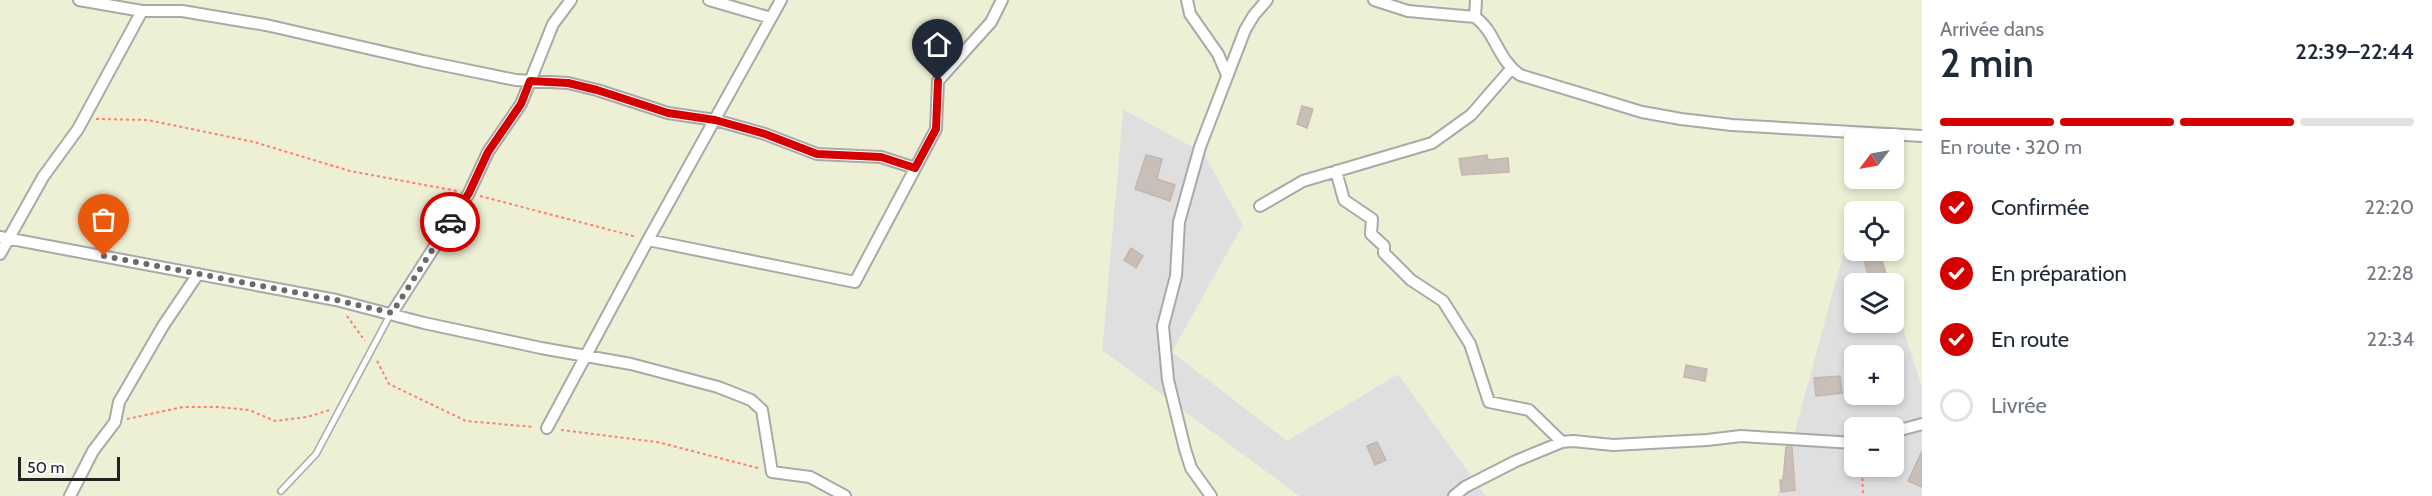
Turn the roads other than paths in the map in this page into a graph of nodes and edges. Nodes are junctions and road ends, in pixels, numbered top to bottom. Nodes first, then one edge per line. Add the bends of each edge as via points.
1 (79, 0) edge
2 (571, 0) edge
3 (709, 0) edge
4 (782, 0) edge
5 (1002, 0) edge
6 (1187, 0) edge
7 (1374, 0) edge
8 (1476, 0) edge
9 (1263, 1) edge
10 (142, 10) junction
11 (1475, 17) junction
12 (771, 18) junction
13 (1511, 69) junction
14 (1227, 75) junction
15 (530, 81) junction
16 (715, 120) junction
17 (1922, 136) edge
18 (915, 168) junction
19 (1336, 171) junction
20 (1260, 206) dead end
21 (5, 238) edge
22 (648, 240) junction
23 (0, 254) edge
24 (198, 274) junction
25 (392, 313) junction
26 (586, 357) junction
27 (1922, 424) edge
28 (547, 428) road end
29 (1904, 429) edge
30 (1562, 442) junction
31 (1844, 442) edge
32 (281, 491) dead end
33 (70, 496) edge
34 (845, 496) edge
35 (1211, 496) edge
36 (1454, 496) edge

1 - 10 street
2 - 15 street via 553,24
3 - 12 street
4 - 12 street
5 - 18 street via 992,22 938,81 936,129
6 - 14 street via 1190,14 1218,54
7 - 11 street via 1408,11
8 - 11 street
9 - 14 street via 1245,30
10 - 15 street via 182,11 266,25 423,62
10 - 21 street via 85,118
11 - 13 street via 1490,32
12 - 16 street
13 - 17 street via 1592,98 1681,119
13 - 19 street via 1471,115 1432,143
14 - 35 street via 1200,147 1179,222 1176,276 1163,326 1168,380 1185,450 1191,468
15 - 16 street via 568,83 668,113
15 - 25 street via 521,104 488,152 469,193
16 - 18 street via 817,154 881,157
16 - 22 street
18 - 22 street via 855,282
19 - 20 street via 1303,181
19 - 30 street via 1344,200 1372,219 1371,234 1384,246 1384,253 1411,280 1443,301 1470,344 1489,402 1529,410
21 - 23 street
21 - 24 street
22 - 26 street
24 - 25 street
24 - 33 street via 119,402 115,422 93,451
25 - 26 street
25 - 32 lane via 316,454
26 - 28 street
26 - 34 street via 701,382 751,400 762,410 772,471 810,477
27 - 29 street
30 - 31 street via 1613,445 1741,436
30 - 36 street via 1496,471

